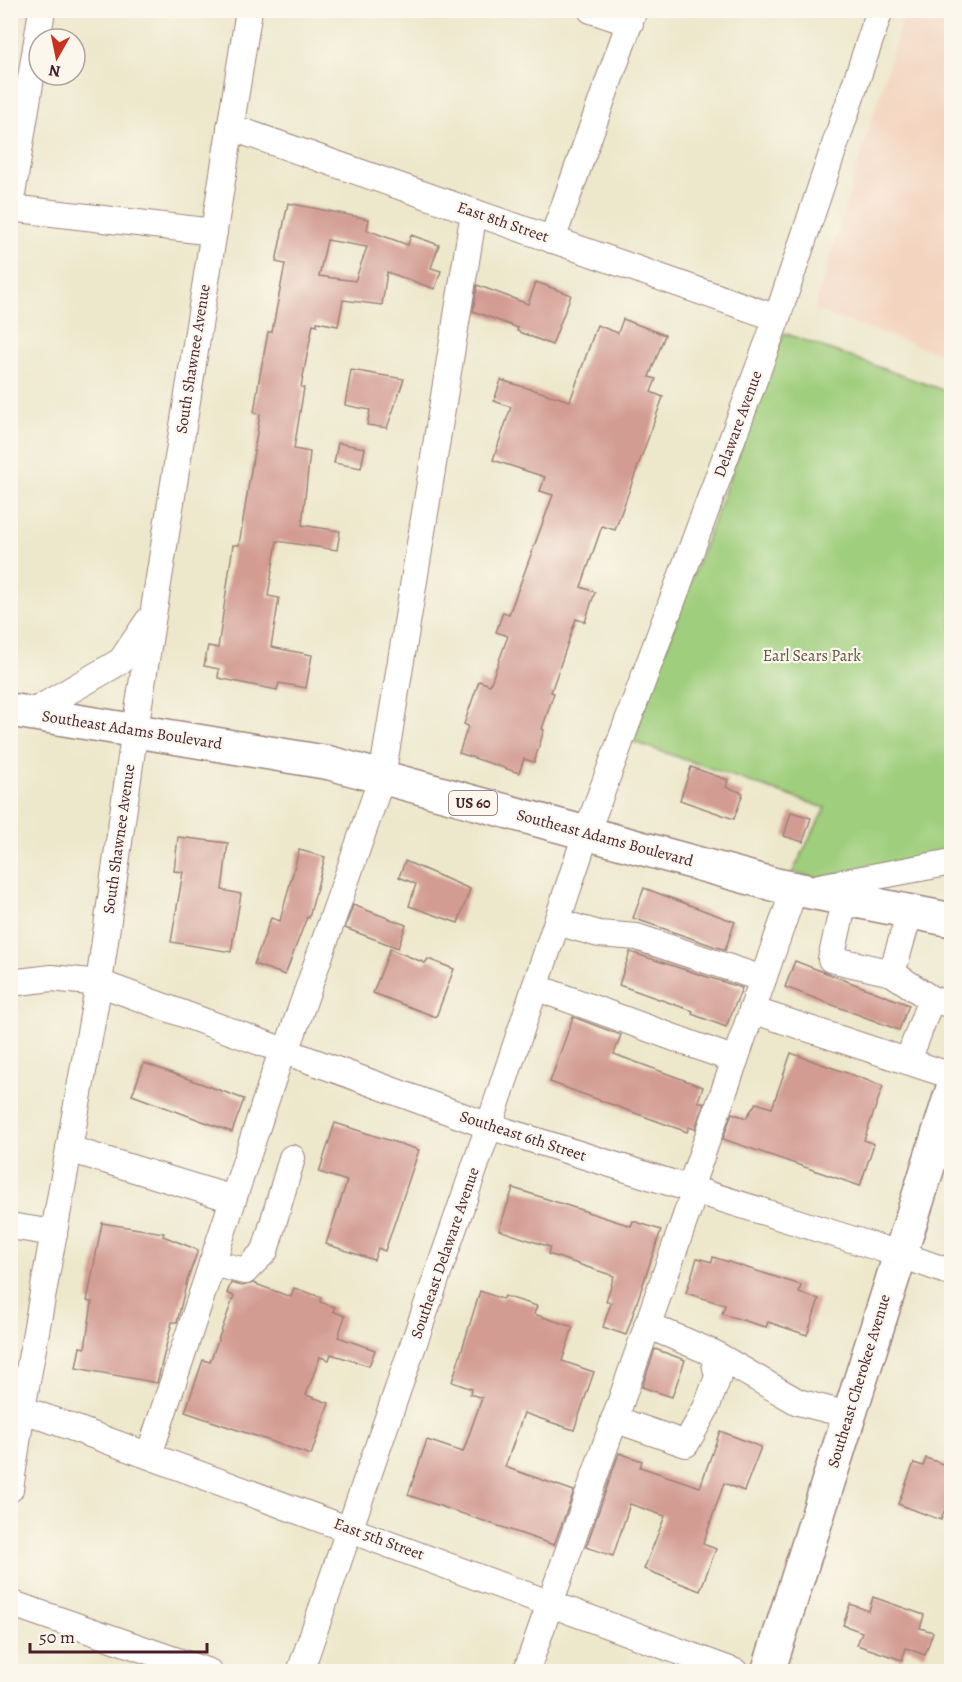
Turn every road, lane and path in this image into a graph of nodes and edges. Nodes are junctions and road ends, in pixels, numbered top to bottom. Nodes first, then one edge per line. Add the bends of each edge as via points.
1 (42, 10) edge
2 (249, 10) edge
3 (591, 10) edge
4 (880, 10) edge
5 (632, 17) edge
6 (230, 127) junction
7 (10, 207) edge
8 (474, 212) junction
9 (214, 232) junction
10 (552, 240) junction
11 (777, 318) junction
12 (153, 613) junction
13 (21, 712) edge
14 (135, 729) junction
15 (382, 777) junction
16 (586, 834) junction
17 (951, 862) edge
18 (802, 888) junction
19 (844, 897) junction
20 (910, 911) junction
21 (951, 920) edge
22 (557, 922) junction
23 (892, 974) junction
24 (763, 979) junction
25 (10, 983) edge
26 (99, 984) junction
27 (535, 987) junction
28 (941, 1002) edge
29 (752, 1010) junction
30 (284, 1051) junction
31 (735, 1059) junction
32 (908, 1061) junction
33 (951, 1076) edge
34 (951, 1091) edge
35 (489, 1126) junction
36 (69, 1149) junction
37 (292, 1158) dead end
38 (693, 1189) junction
39 (233, 1199) junction
40 (10, 1226) edge
41 (54, 1233) junction
42 (899, 1254) junction
43 (212, 1263) junction
44 (951, 1273) edge
45 (647, 1325) junction
46 (713, 1353) junction
47 (22, 1409) junction
48 (849, 1415) junction
49 (614, 1419) junction
50 (149, 1455) junction
51 (10, 1489) edge
52 (350, 1528) junction
53 (549, 1602) junction
54 (10, 1603) edge
55 (209, 1671) edge
56 (300, 1671) edge
57 (526, 1671) edge
58 (735, 1671) edge
59 (768, 1671) edge

1 - 7 street
2 - 6 street, South Shawnee Avenue
3 - 5 street
4 - 11 street, Delaware Avenue
5 - 10 street
6 - 8 street, East 8th Street
6 - 9 street, South Shawnee Avenue
7 - 9 street
8 - 10 street, East 8th Street
8 - 15 street
9 - 12 street, South Shawnee Avenue
10 - 11 street, East 8th Street
11 - 16 street, Delaware Avenue
12 - 13 street via 121,661
12 - 14 street, South Shawnee Avenue
13 - 14 main road, Southeast Adams Boulevard / US 60
14 - 15 main road, Southeast Adams Boulevard / US 60 via 330,763
14 - 26 street, South Shawnee Avenue
15 - 16 main road, Southeast Adams Boulevard / US 60
15 - 30 street
16 - 18 main road, Southeast Adams Boulevard / US 60 via 776,885
16 - 22 street, Southeast Delaware Avenue
17 - 18 street
18 - 19 main road, Southeast Adams Boulevard / US 60
18 - 24 street
19 - 20 main road, Southeast Adams Boulevard / US 60
19 - 23 street via 831,958
20 - 21 main road, Southeast Adams Boulevard / US 60
20 - 23 street
22 - 24 street via 599,934 637,937
22 - 27 street, Southeast Delaware Avenue
23 - 28 street
24 - 29 street
25 - 26 street, Southeast 6th Street via 52,978
26 - 30 street, Southeast 6th Street
26 - 36 street, South Shawnee Avenue
27 - 31 street
27 - 35 street, Southeast Delaware Avenue
28 - 32 street
29 - 31 street
29 - 32 street
30 - 35 street, Southeast 6th Street
30 - 39 street
31 - 38 street
32 - 33 street
34 - 42 main road, Southeast Cherokee Avenue
35 - 38 street, Southeast 6th Street
35 - 52 street, Southeast Delaware Avenue
36 - 39 street
36 - 41 street, South Shawnee Avenue
37 - 43 street via 265,1251 245,1271
38 - 42 street, Southeast 6th Street
38 - 45 street
39 - 43 street
40 - 41 street
41 - 47 street, South Shawnee Avenue
42 - 44 street, Southeast 6th Street
42 - 48 main road, Southeast Cherokee Avenue
43 - 50 street
45 - 46 street
45 - 49 street
46 - 48 street via 798,1402
46 - 49 street via 718,1377 686,1444
47 - 50 street, East 5th Street
47 - 51 street, South Shawnee Avenue
48 - 59 main road, Southeast Cherokee Avenue
49 - 53 street
50 - 52 street, East 5th Street
52 - 53 street, East 5th Street
52 - 56 street, Southeast Delaware Avenue
53 - 57 street
53 - 58 street, East 5th Street
54 - 55 street

